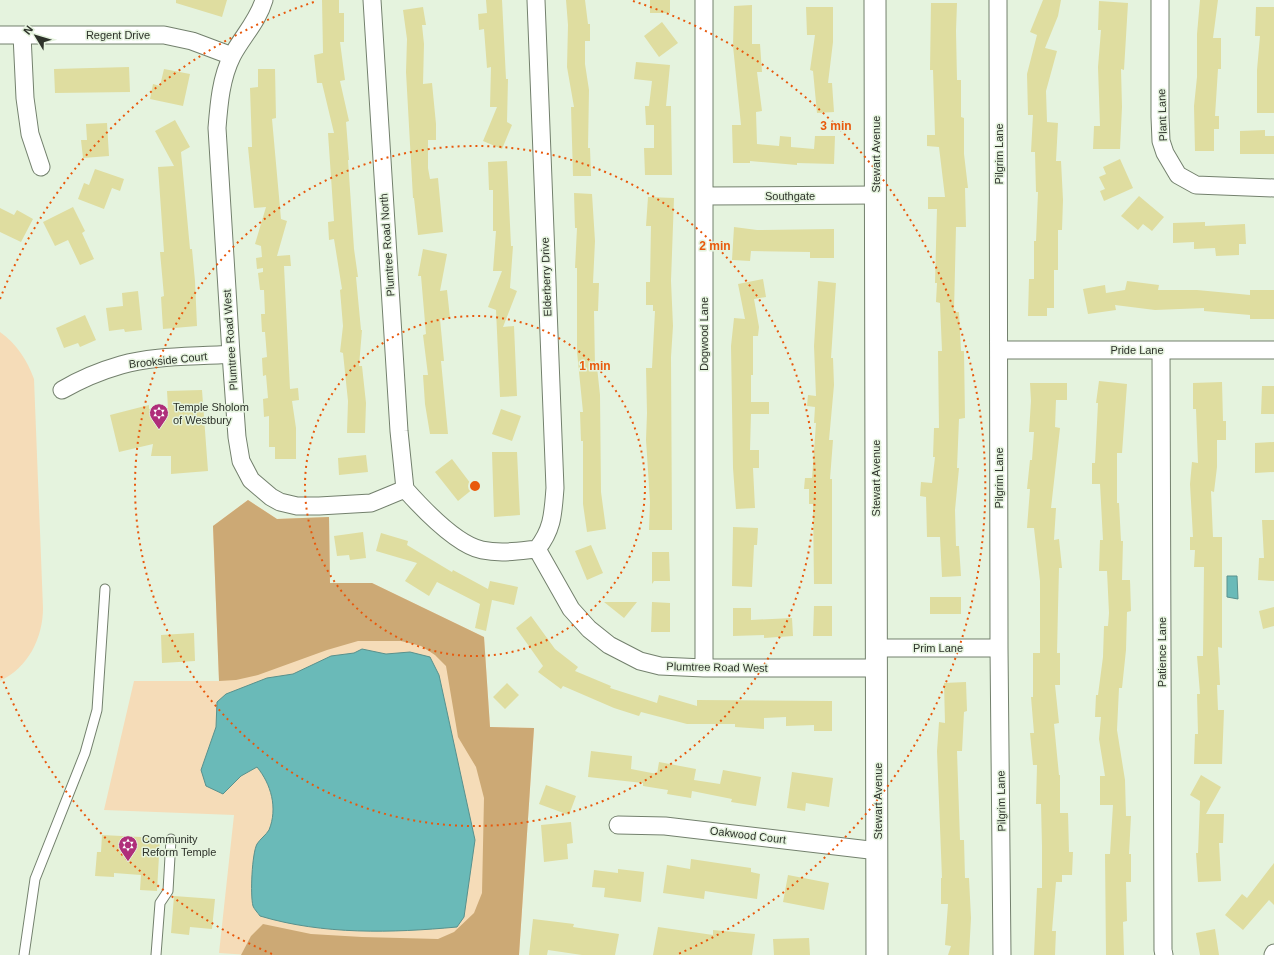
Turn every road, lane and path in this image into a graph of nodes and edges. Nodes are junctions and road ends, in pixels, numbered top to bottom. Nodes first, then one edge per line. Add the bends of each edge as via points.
1 (264, 0) edge
2 (372, 0) edge
3 (536, 0) edge
4 (704, 0) edge
5 (875, 0) edge
6 (998, 0) edge
7 (1160, 0) edge
8 (0, 35) edge
9 (22, 35) junction
10 (232, 56) junction
11 (41, 167) dead end
12 (1274, 188) edge
13 (704, 196) junction
14 (876, 196) junction
15 (999, 350) junction
16 (1161, 350) junction
17 (1274, 350) edge
18 (231, 354) junction
19 (62, 390) dead end
20 (405, 490) junction
21 (537, 549) junction
22 (105, 589) dead end
23 (999, 648) junction
24 (876, 658) junction
25 (704, 668) junction
26 (618, 825) dead end
27 (171, 839) dead end
28 (878, 851) junction
29 (24, 955) edge
30 (156, 955) edge
31 (877, 955) edge
32 (1002, 955) edge
33 (1164, 955) edge

1 - 10 street, Plumtree Road West via 255,22
2 - 20 street, Plumtree Road North via 399,431
3 - 21 street, Elderberry Drive via 555,488 552,524
4 - 13 street, Dogwood Lane
5 - 14 street, Stewart Avenue
6 - 15 street, Pilgrim Lane
7 - 12 street, Plant Lane via 1160,117 1161,141 1165,153 1178,174 1196,185
8 - 9 street, Regent Drive
9 - 10 street, Regent Drive via 164,35 192,41
9 - 11 street via 25,98 30,134
10 - 18 street, Plumtree Road West via 220,91 218,128
13 - 14 street, Southgate
13 - 25 street, Dogwood Lane
14 - 24 street, Stewart Avenue
15 - 16 street, Pride Lane
15 - 23 street, Pilgrim Lane
16 - 17 street, Pride Lane
16 - 33 street, Patience Lane
18 - 19 street, Brookside Court via 123,364 88,376
18 - 20 street, Plumtree Road West via 241,461 251,480 271,497 297,506 319,506 371,503
20 - 21 street via 426,512 461,540 480,550 507,553
21 - 25 street, Plumtree Road West via 571,609 589,629 609,645 640,661 660,666
22 - 29 lane via 97,710 85,753 35,879
23 - 24 street, Prim Lane
23 - 32 street, Pilgrim Lane
24 - 25 street, Plumtree Road West
24 - 28 street, Stewart Avenue
26 - 28 street, Oakwood Court via 666,826
27 - 30 lane via 168,891 160,903
28 - 31 street, Stewart Avenue

